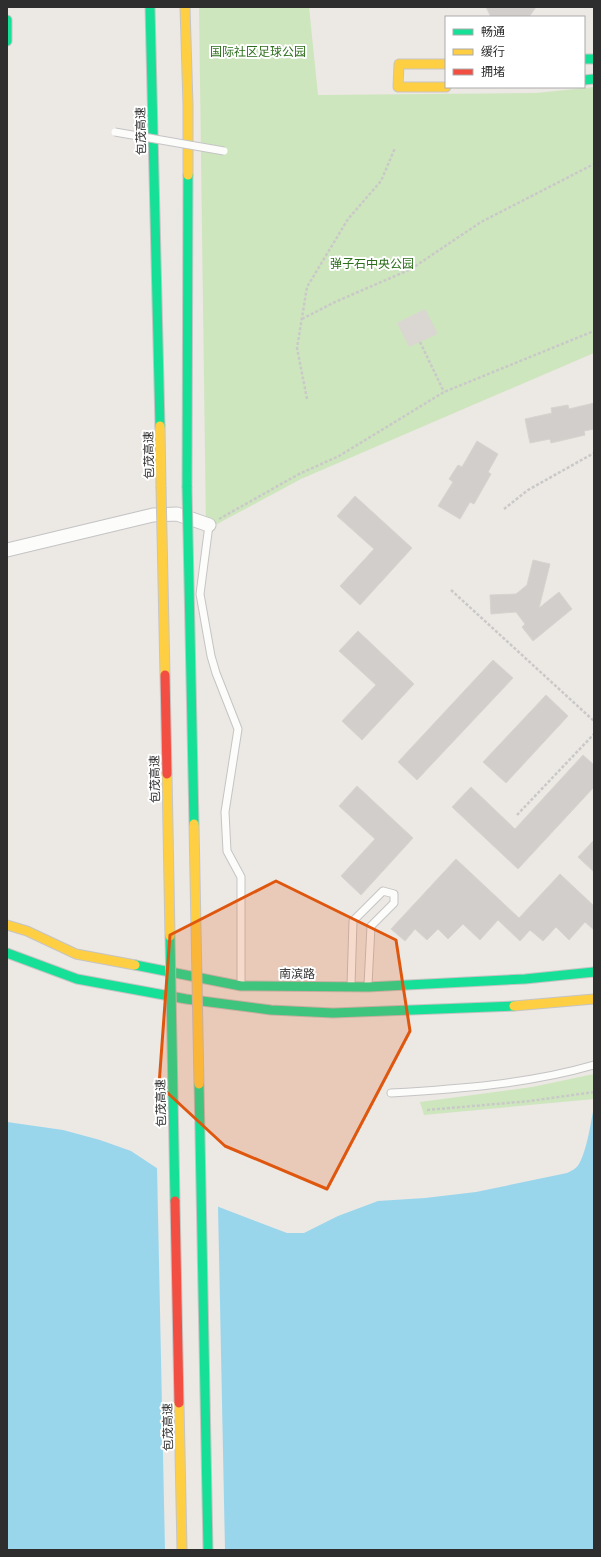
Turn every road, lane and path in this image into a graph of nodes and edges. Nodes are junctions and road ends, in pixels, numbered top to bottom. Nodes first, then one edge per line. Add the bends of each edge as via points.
1 (150, 7) edge
2 (185, 7) edge
3 (7, 20) edge
4 (7, 41) edge
5 (445, 64) edge
6 (445, 86) edge
7 (115, 132) dead end
8 (395, 148) dead end
9 (224, 151) dead end
10 (594, 164) edge
11 (302, 319) junction
12 (594, 331) edge
13 (420, 342) dead end
14 (444, 392) junction
15 (307, 399) dead end
16 (594, 453) edge
17 (504, 509) dead end
18 (208, 525) junction
19 (7, 550) edge
20 (451, 590) dead end
21 (594, 721) edge
22 (594, 734) edge
23 (516, 816) dead end
24 (7, 925) edge
25 (7, 953) edge
26 (594, 972) edge
27 (241, 986) junction
28 (351, 987) junction
29 (368, 987) junction
30 (594, 999) edge
31 (594, 1066) edge
32 (594, 1092) edge
33 (391, 1093) dead end
34 (427, 1110) dead end
35 (182, 1550) edge
36 (208, 1550) edge

1 - 35 main road, 包茂高速, bridge via 162,487
2 - 36 main road, bridge via 188,105 187,487
3 - 4 main road
5 - 6 main road via 399,64 398,87
7 - 9 lane, bridge
8 - 11 path via 381,181 348,219 307,288
10 - 11 path via 481,222 411,268
11 - 15 path via 297,348
12 - 14 path
13 - 14 path
14 - 18 path via 339,456 300,474
16 - 17 path via 528,490
18 - 19 street via 178,514 153,515
18 - 27 lane via 200,594 211,656 238,729 225,812 227,851 241,877
20 - 21 path
22 - 23 path
24 - 27 main road, 南滨路 via 27,931 76,954
25 - 30 main road via 77,980 186,999 264,1009 333,1013 527,1005
26 - 29 main road, 南滨路 via 525,979
27 - 28 main road, 南滨路
28 - 29 main road, 南滨路
28 - 29 lane via 353,921 383,891 394,894 394,903 371,926
31 - 33 lane via 456,1090
32 - 34 path via 530,1101

